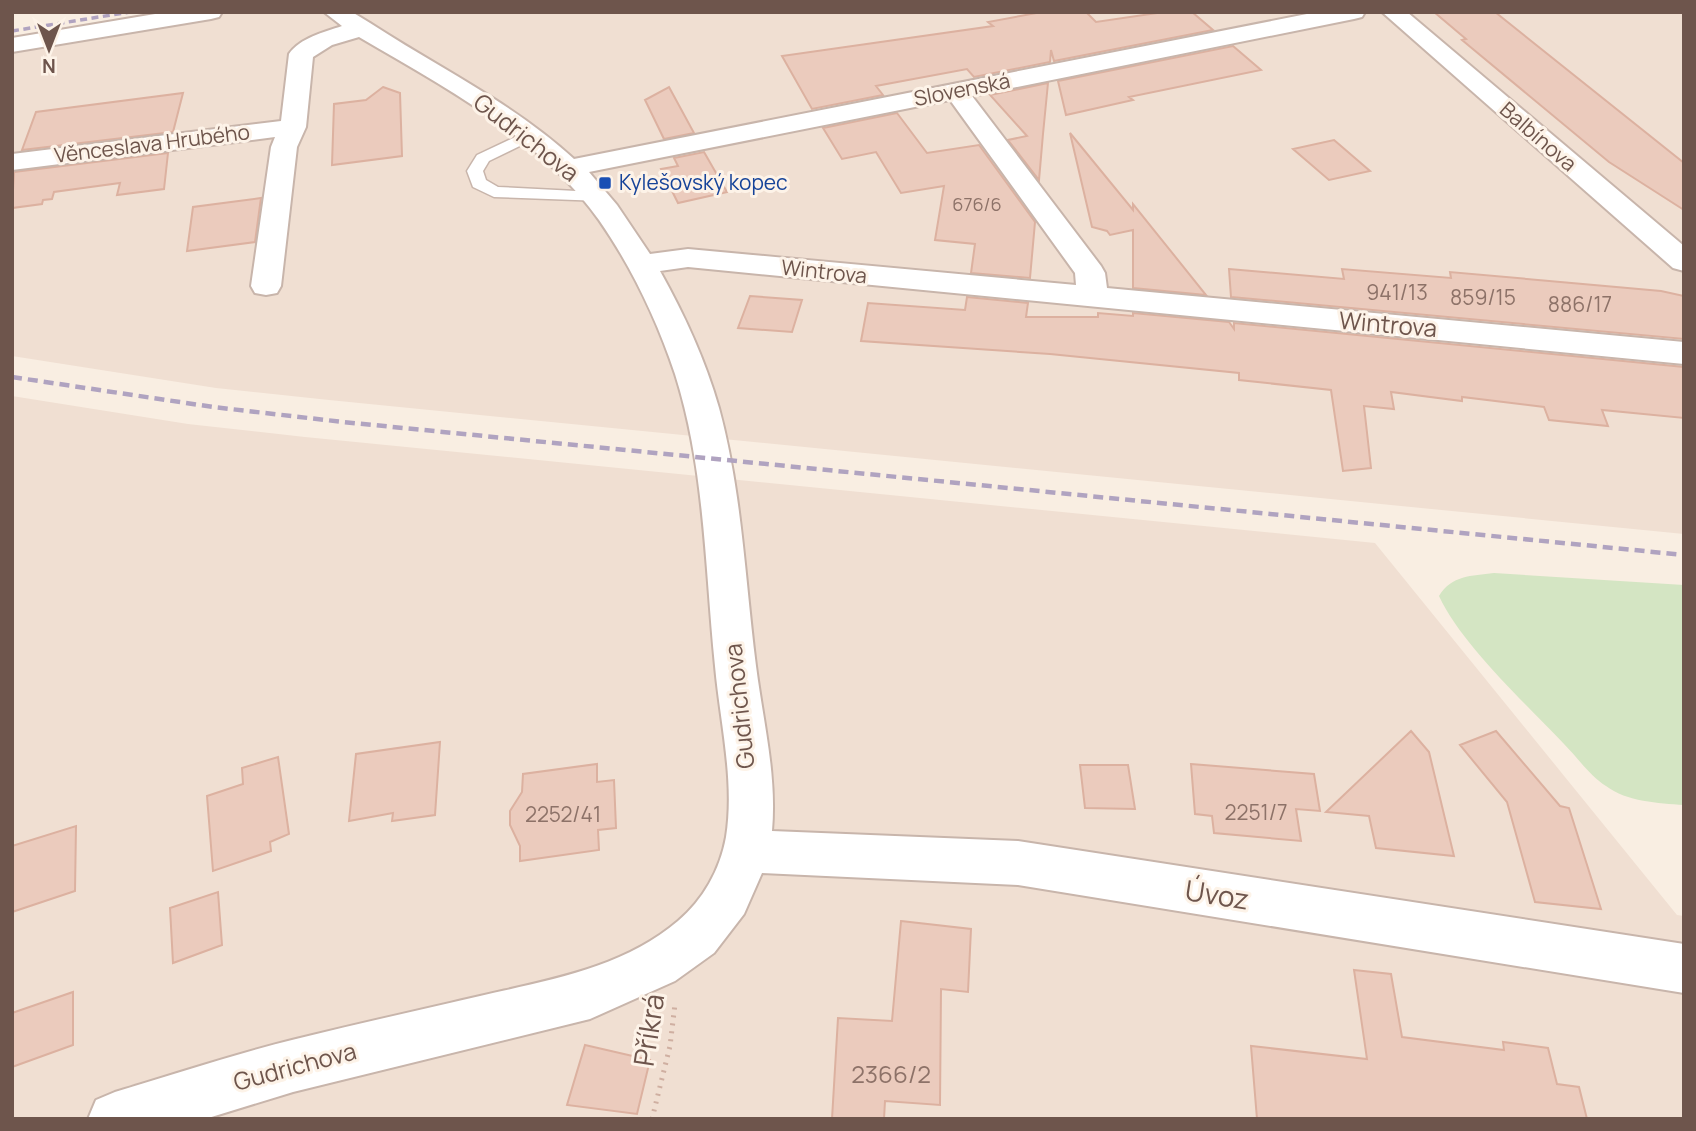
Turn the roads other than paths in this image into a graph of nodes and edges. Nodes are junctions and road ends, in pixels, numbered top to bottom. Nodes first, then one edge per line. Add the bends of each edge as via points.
1 (211, 12) edge
2 (335, 12) edge
3 (1354, 12) edge
4 (1393, 12) edge
5 (362, 28) junction
6 (12, 45) edge
7 (956, 91) junction
8 (293, 127) junction
9 (528, 136) junction
10 (12, 162) edge
11 (570, 168) junction
12 (596, 197) junction
13 (1684, 262) edge
14 (640, 264) junction
15 (265, 286) dead end
16 (1093, 298) junction
17 (1684, 353) edge
18 (748, 851) junction
19 (1684, 969) edge
20 (115, 1119) edge

1 - 6 street
2 - 5 street, Gudrichova
3 - 7 street, Slovenská
4 - 13 street, Balbínova
5 - 8 street, Věnceslava Hrubého via 324,40 301,54
5 - 9 street, Gudrichova
7 - 11 street, Slovenská
7 - 16 street via 1090,274
8 - 10 street, Věnceslava Hrubého
8 - 15 street, Věnceslava Hrubého via 284,147
9 - 11 street, Gudrichova
9 - 12 lane via 484,158 475,171 479,183 494,192
11 - 12 street, Gudrichova
12 - 14 street, Gudrichova
14 - 16 street, Wintrova via 688,258
14 - 18 street, Gudrichova via 691,374 706,428 750,794
16 - 17 street, Wintrova
18 - 19 street, Úvoz via 1018,863
18 - 20 street, Gudrichova via 713,921 652,968 609,987 568,1001 293,1066

